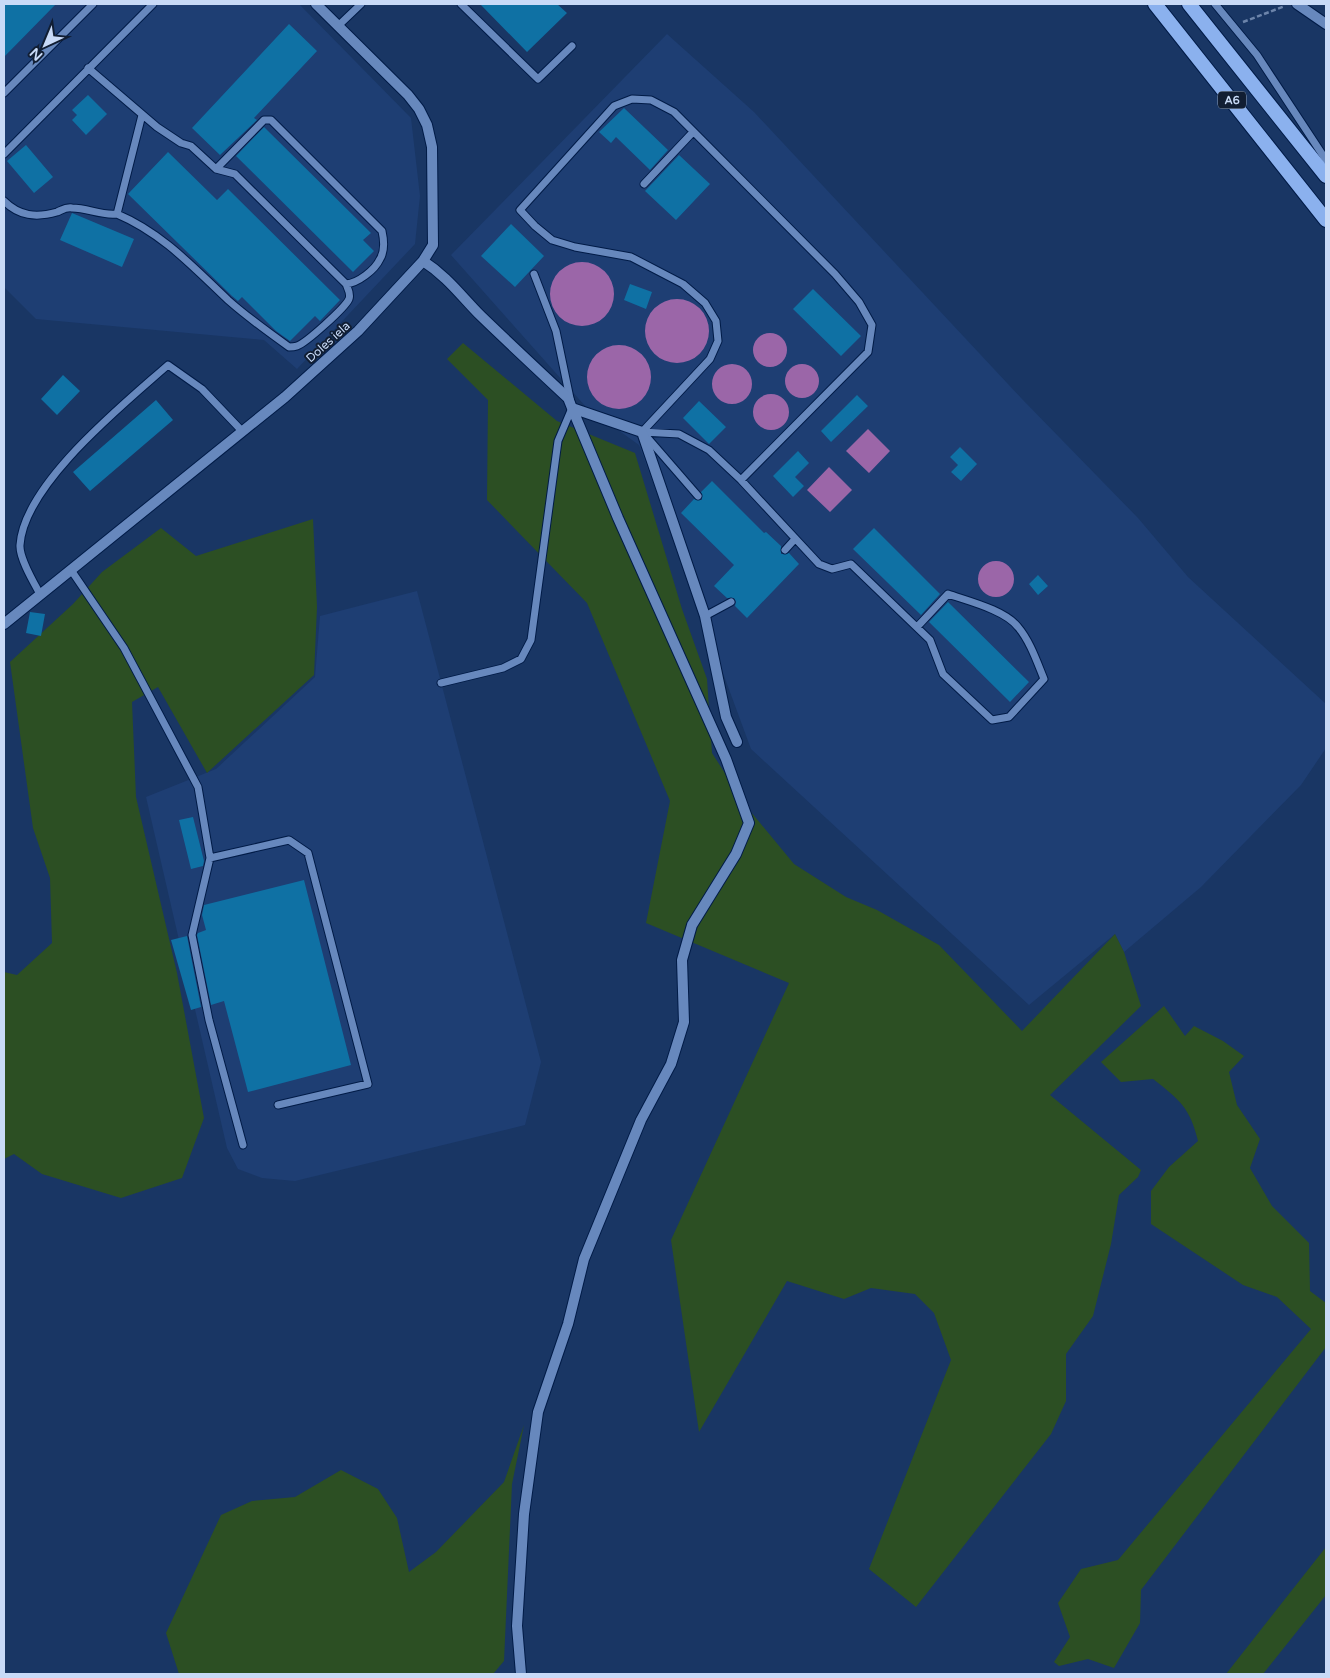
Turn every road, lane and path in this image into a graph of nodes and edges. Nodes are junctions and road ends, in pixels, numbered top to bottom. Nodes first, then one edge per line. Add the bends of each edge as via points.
1 (93, 4) edge
2 (153, 4) edge
3 (316, 4) edge
4 (361, 4) edge
5 (461, 4) edge
6 (1156, 4) edge
7 (1189, 4) edge
8 (1215, 4) edge
9 (1291, 4) edge
10 (1297, 4) edge
11 (1326, 24) edge
12 (338, 26) junction
13 (1234, 26) junction
14 (572, 46) dead end
15 (88, 68) junction
16 (4, 94) edge
17 (142, 116) junction
18 (693, 132) junction
19 (4, 154) edge
20 (1326, 160) edge
21 (216, 168) junction
22 (1326, 176) edge
23 (644, 184) dead end
24 (4, 201) edge
25 (117, 214) junction
26 (1326, 220) edge
27 (424, 261) junction
28 (534, 274) dead end
29 (346, 284) junction
30 (572, 408) junction
31 (242, 431) junction
32 (642, 432) junction
33 (741, 480) junction
34 (698, 496) dead end
35 (796, 539) junction
36 (785, 550) dead end
37 (71, 570) junction
38 (40, 594) junction
39 (731, 602) dead end
40 (705, 616) junction
41 (4, 624) edge
42 (917, 627) junction
43 (441, 683) dead end
44 (737, 742) dead end
45 (210, 858) junction
46 (278, 1105) dead end
47 (243, 1145) dead end
48 (521, 1674) edge

1 - 16 lane
2 - 15 lane
3 - 12 street, Doles iela
4 - 12 lane
5 - 14 lane via 538,79
6 - 26 highway, A6
7 - 22 highway, A6
8 - 13 lane
9 - 13 path
10 - 11 street
12 - 27 street, Doles iela via 408,95 427,125 434,174 433,245
13 - 20 lane via 1257,55
15 - 17 lane
15 - 19 lane
17 - 21 lane via 181,143 191,146
17 - 25 lane
18 - 23 lane
18 - 32 lane via 674,112 651,100 632,99 614,106 520,210 552,240 631,257 683,284 704,303 716,322 718,341 710,359
18 - 33 lane via 835,274 859,302 872,325 868,352
21 - 29 lane via 235,174
21 - 29 lane via 264,120 271,120 382,231 384,243 380,259 354,284
24 - 25 lane via 25,215 41,215 68,207 87,209 105,216
25 - 29 lane via 174,248 246,315 289,347 309,338 349,300
27 - 30 street via 444,274 496,331 568,398
27 - 31 street, Doles iela via 352,338
28 - 30 lane via 556,331
30 - 32 street
30 - 43 lane via 558,441 530,640 521,658 503,668
30 - 48 street via 726,759 749,823 736,854 692,926 682,960 684,1022 671,1064 641,1120 584,1259 568,1324 538,1412 523,1523 517,1626
31 - 37 street, Doles iela
31 - 38 lane via 202,388 168,365 86,438 46,486 28,516 20,546
32 - 33 lane via 679,434 708,450
32 - 34 lane
32 - 40 street
33 - 35 lane
35 - 36 lane
35 - 42 lane via 819,564 832,569 851,564
37 - 38 street, Doles iela
37 - 45 lane via 124,648 198,787
38 - 41 street, Doles iela
39 - 40 lane
40 - 44 street via 726,717
42 - 42 lane via 930,640 943,674 992,720 1009,716 1044,679 1018,626 1003,615 948,594
45 - 46 lane via 289,840 308,853 368,1084
45 - 47 lane via 192,935 209,1020

